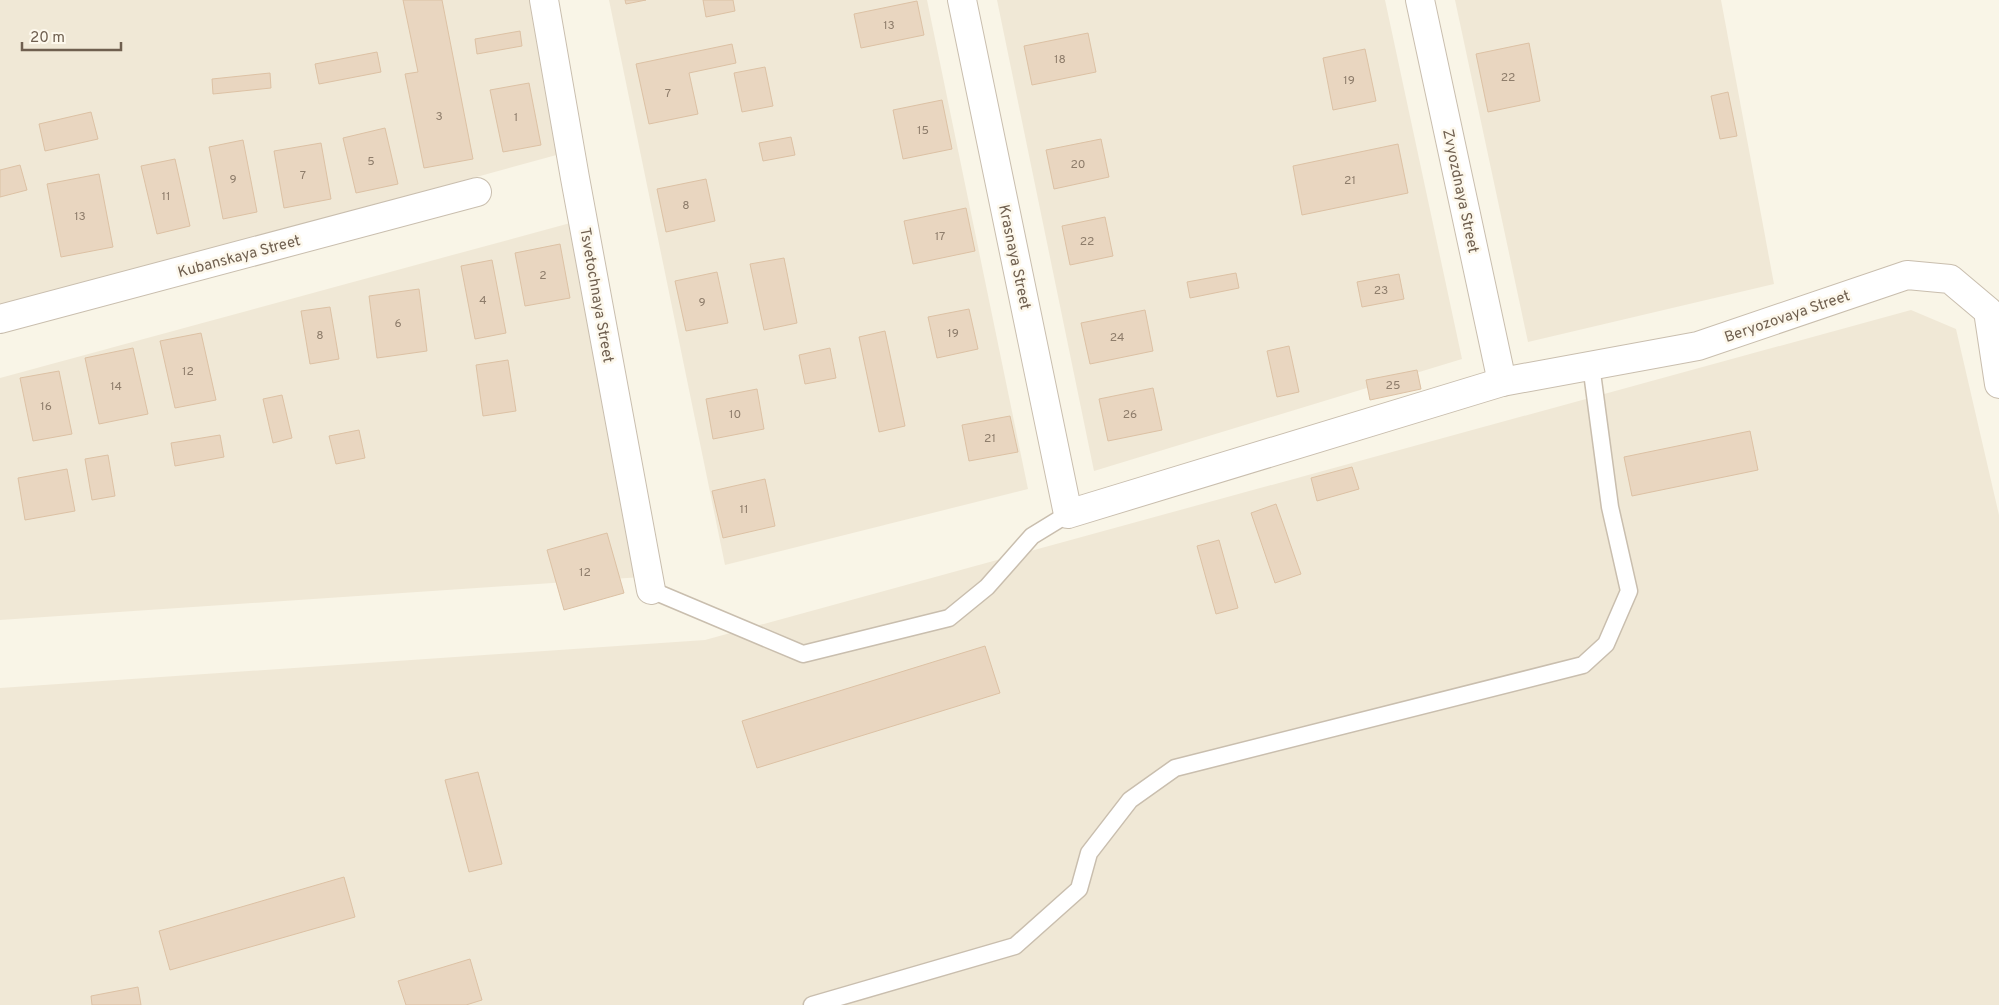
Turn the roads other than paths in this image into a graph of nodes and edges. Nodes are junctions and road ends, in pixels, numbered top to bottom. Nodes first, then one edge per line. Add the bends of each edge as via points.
1 (544, 0) edge
2 (962, 0) edge
3 (1420, 0) edge
4 (478, 192) dead end
5 (0, 319) edge
6 (1591, 365) junction
7 (1502, 382) junction
8 (1999, 384) edge
9 (1068, 514) junction
10 (651, 590) joint
11 (812, 1005) edge

1 - 10 street, Tsvetochnaya Street
2 - 9 street, Krasnaya Street
3 - 7 street, Zvyozdnaya Street
4 - 5 street, Kubanskaya Street
6 - 7 street, Beryozovaya Street
6 - 8 street, Beryozovaya Street via 1698,346 1907,275 1950,278 1988,311
6 - 11 lane via 1610,507 1629,591 1606,644 1583,665 1176,768 1130,800 1089,853 1079,889 1015,946
7 - 9 street, Beryozovaya Street
9 - 10 lane via 1032,536 987,587 948,618 803,654

